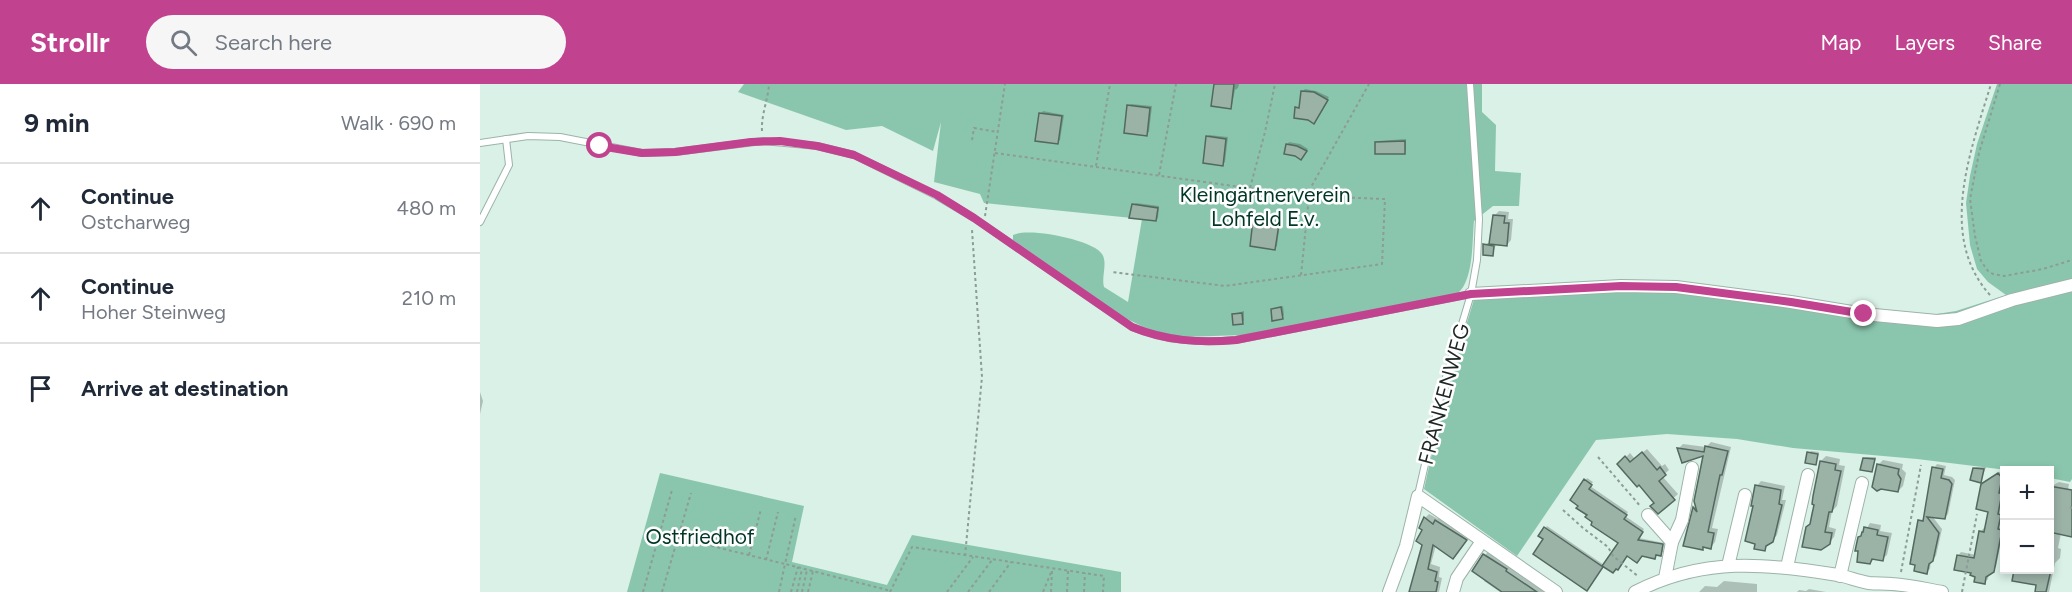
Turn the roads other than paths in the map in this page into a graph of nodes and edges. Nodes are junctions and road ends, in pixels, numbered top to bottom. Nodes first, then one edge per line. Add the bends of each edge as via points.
1 (1470, 84) edge
2 (506, 139) junction
3 (480, 142) edge
4 (480, 222) edge
5 (2072, 285) edge
6 (1471, 294) junction
7 (1692, 468) dead end
8 (1808, 475) dead end
9 (1862, 483) dead end
10 (1744, 495) dead end
11 (1418, 496) junction
12 (1648, 515) road end
13 (1482, 541) junction
14 (1672, 542) junction
15 (1728, 566) junction
16 (1787, 567) junction
17 (1840, 576) junction
18 (1665, 578) junction
19 (1868, 588) edge
20 (1389, 592) edge
21 (1453, 592) edge
22 (1556, 592) edge
23 (1635, 592) edge
24 (1942, 592) edge

1 - 6 lane, FRANKENWEG via 1479,219
2 - 3 lane
2 - 4 lane via 509,165
2 - 6 lane via 560,137 642,153 763,141 817,146 854,155 937,195 1132,327 1177,340 1236,340
5 - 6 street via 1958,319 1937,321 1676,287
6 - 11 lane, FRANKENWEG via 1441,394
7 - 14 street via 1682,520
8 - 16 street
9 - 17 street
10 - 15 street
11 - 13 street
11 - 20 street, FRANKENWEG
12 - 14 street
13 - 21 street via 1457,578
13 - 22 street
14 - 18 street
15 - 16 street
15 - 18 street
16 - 17 street
17 - 19 street
18 - 23 street
19 - 24 street via 1899,585

